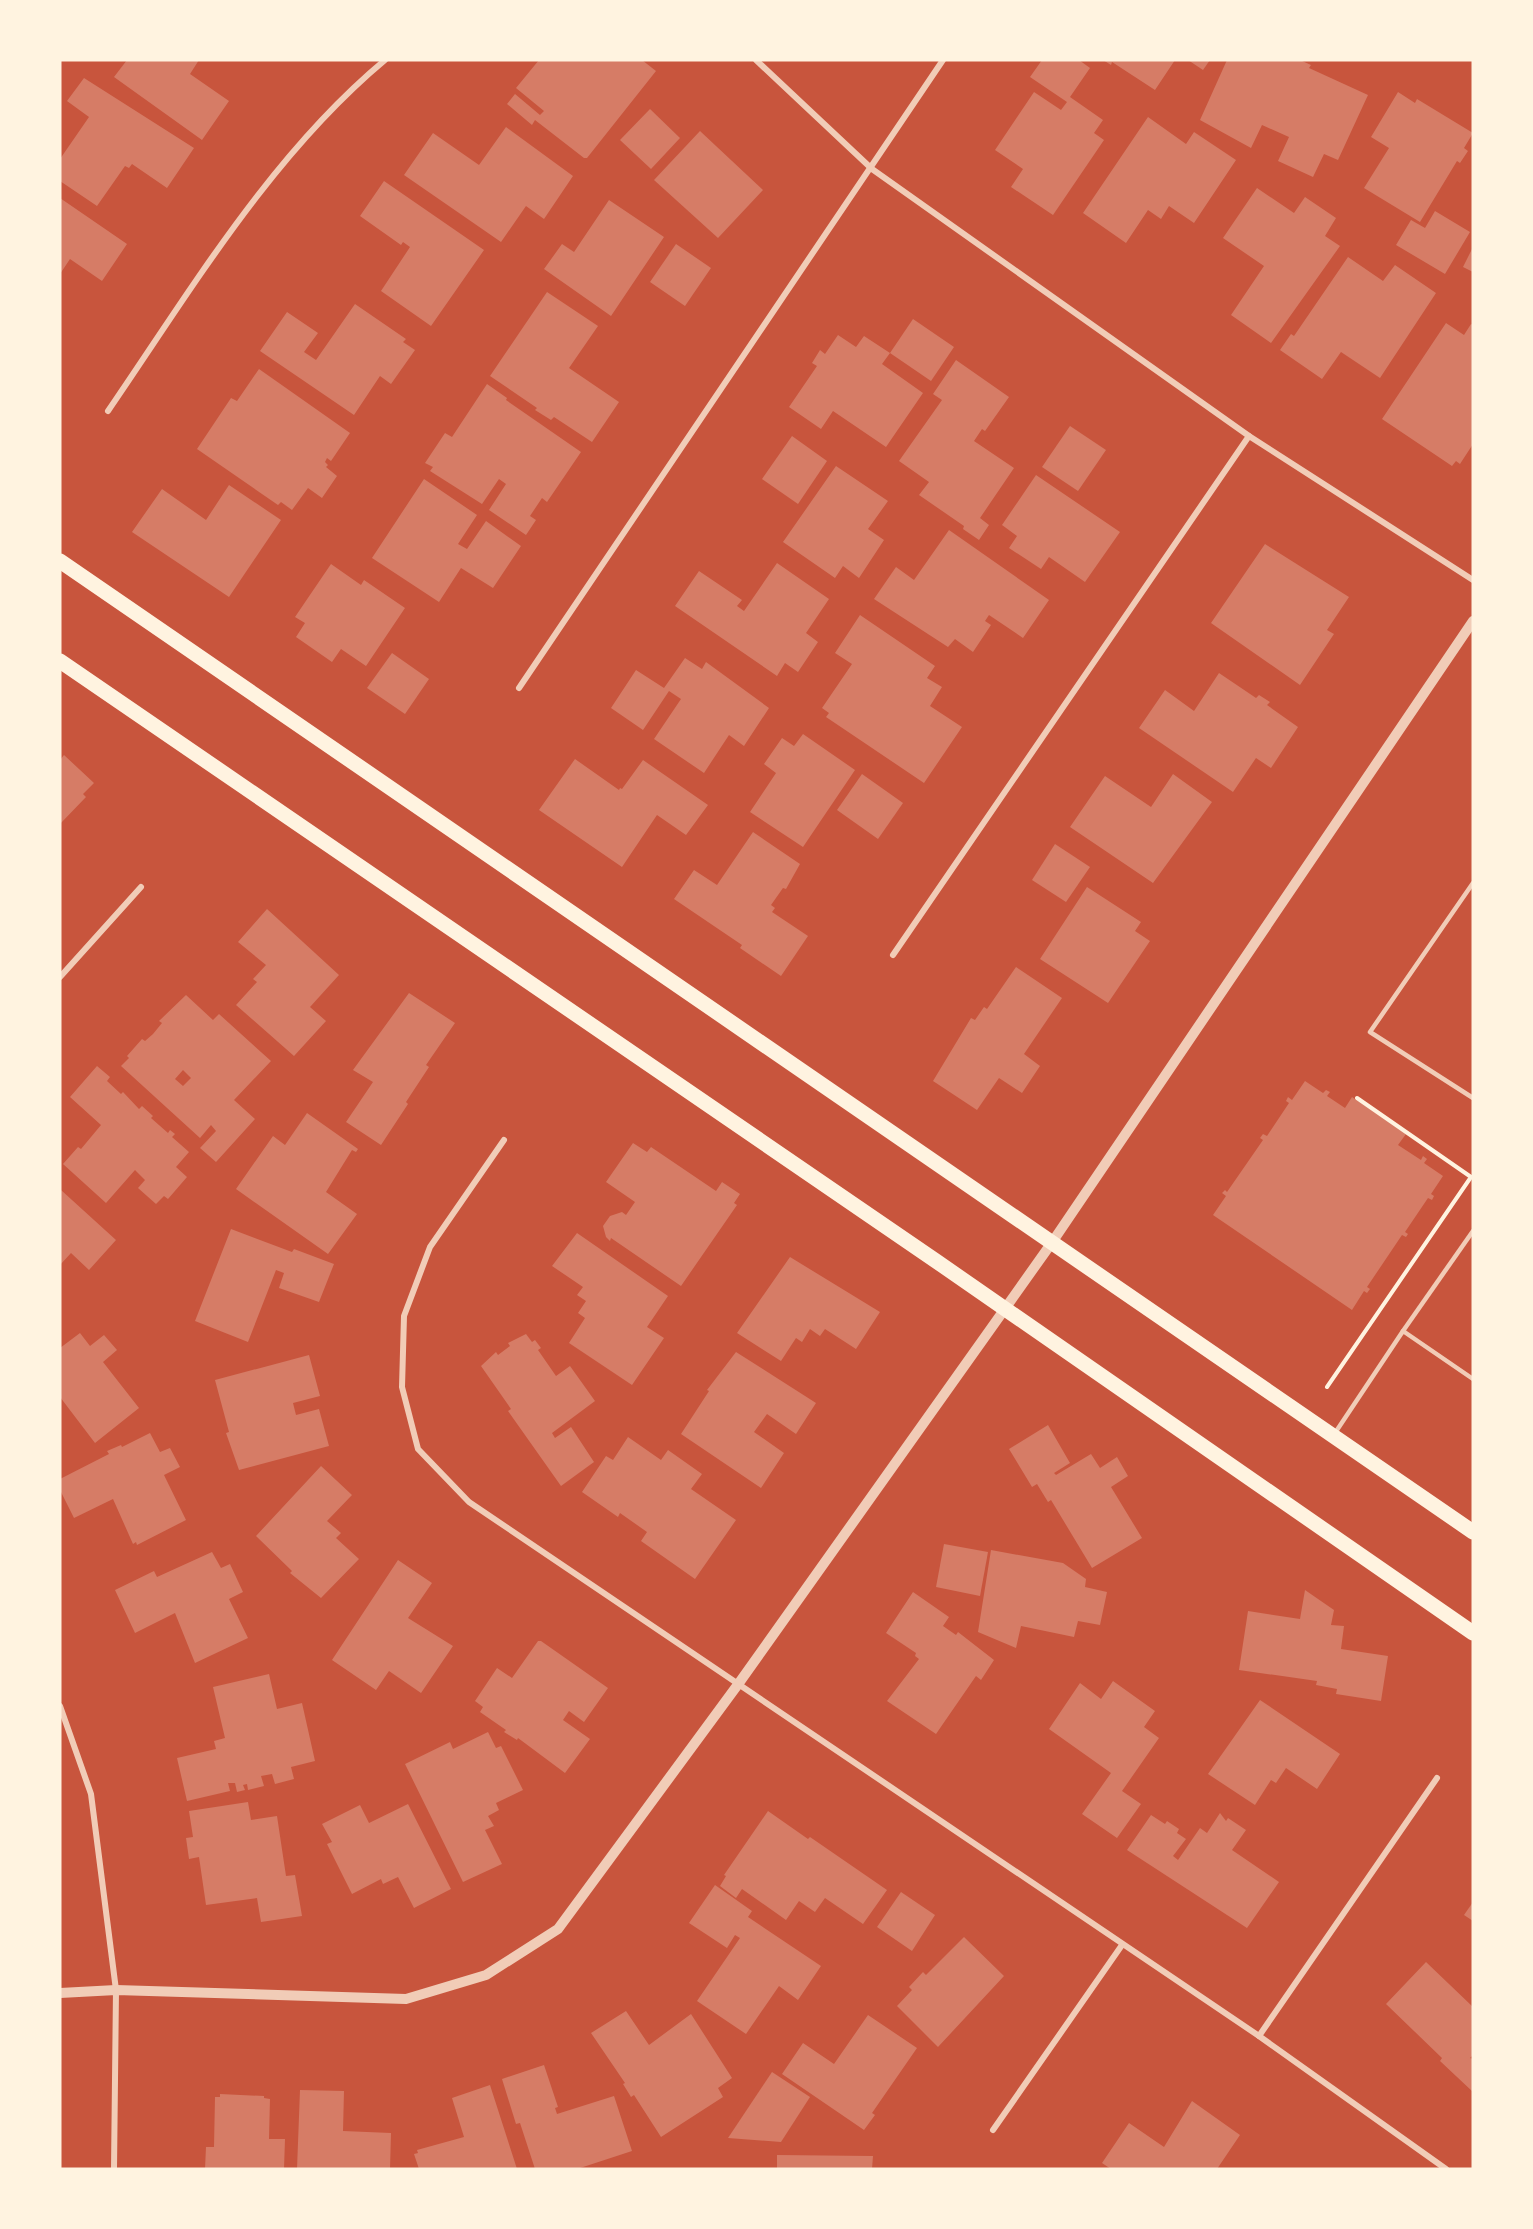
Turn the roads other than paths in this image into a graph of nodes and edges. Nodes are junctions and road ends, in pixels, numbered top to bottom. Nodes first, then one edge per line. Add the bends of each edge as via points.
1 (385, 60) edge
2 (756, 60) edge
3 (943, 60) edge
4 (872, 169) junction
5 (108, 411) dead end
6 (1249, 436) junction
7 (60, 561) edge
8 (1473, 580) edge
9 (1473, 621) edge
10 (60, 661) edge
11 (519, 688) dead end
12 (1473, 883) edge
13 (141, 887) dead end
14 (892, 955) dead end
15 (60, 977) edge
16 (1473, 1098) edge
17 (504, 1140) dead end
18 (1473, 1231) edge
19 (1053, 1241) junction
20 (1005, 1309) junction
21 (1403, 1331) junction
22 (1473, 1379) edge
23 (1334, 1435) junction
24 (1473, 1532) edge
25 (1473, 1633) edge
26 (739, 1683) junction
27 (60, 1706) edge
28 (1437, 1778) dead end
29 (1122, 1945) junction
30 (116, 1990) junction
31 (60, 1993) edge
32 (1259, 2036) junction
33 (993, 2130) dead end
34 (114, 2169) edge
35 (1446, 2169) edge

1 - 5 street via 297,148 232,231
2 - 4 street
3 - 4 street
4 - 6 street
4 - 11 street
6 - 8 street
6 - 14 street
7 - 19 main road
9 - 19 street
10 - 20 main road
12 - 16 lane via 1370,1032
13 - 15 street
17 - 26 street via 430,1247 404,1316 402,1387 418,1449 469,1502
18 - 21 lane
19 - 20 street
19 - 23 main road
20 - 25 main road
20 - 26 street
21 - 22 lane
21 - 23 lane
23 - 24 main road
26 - 29 street
26 - 30 street via 558,1929 486,1975 406,1999
27 - 30 street via 91,1794
28 - 32 street
29 - 32 street
29 - 33 street
30 - 31 street
30 - 34 street
32 - 35 street

